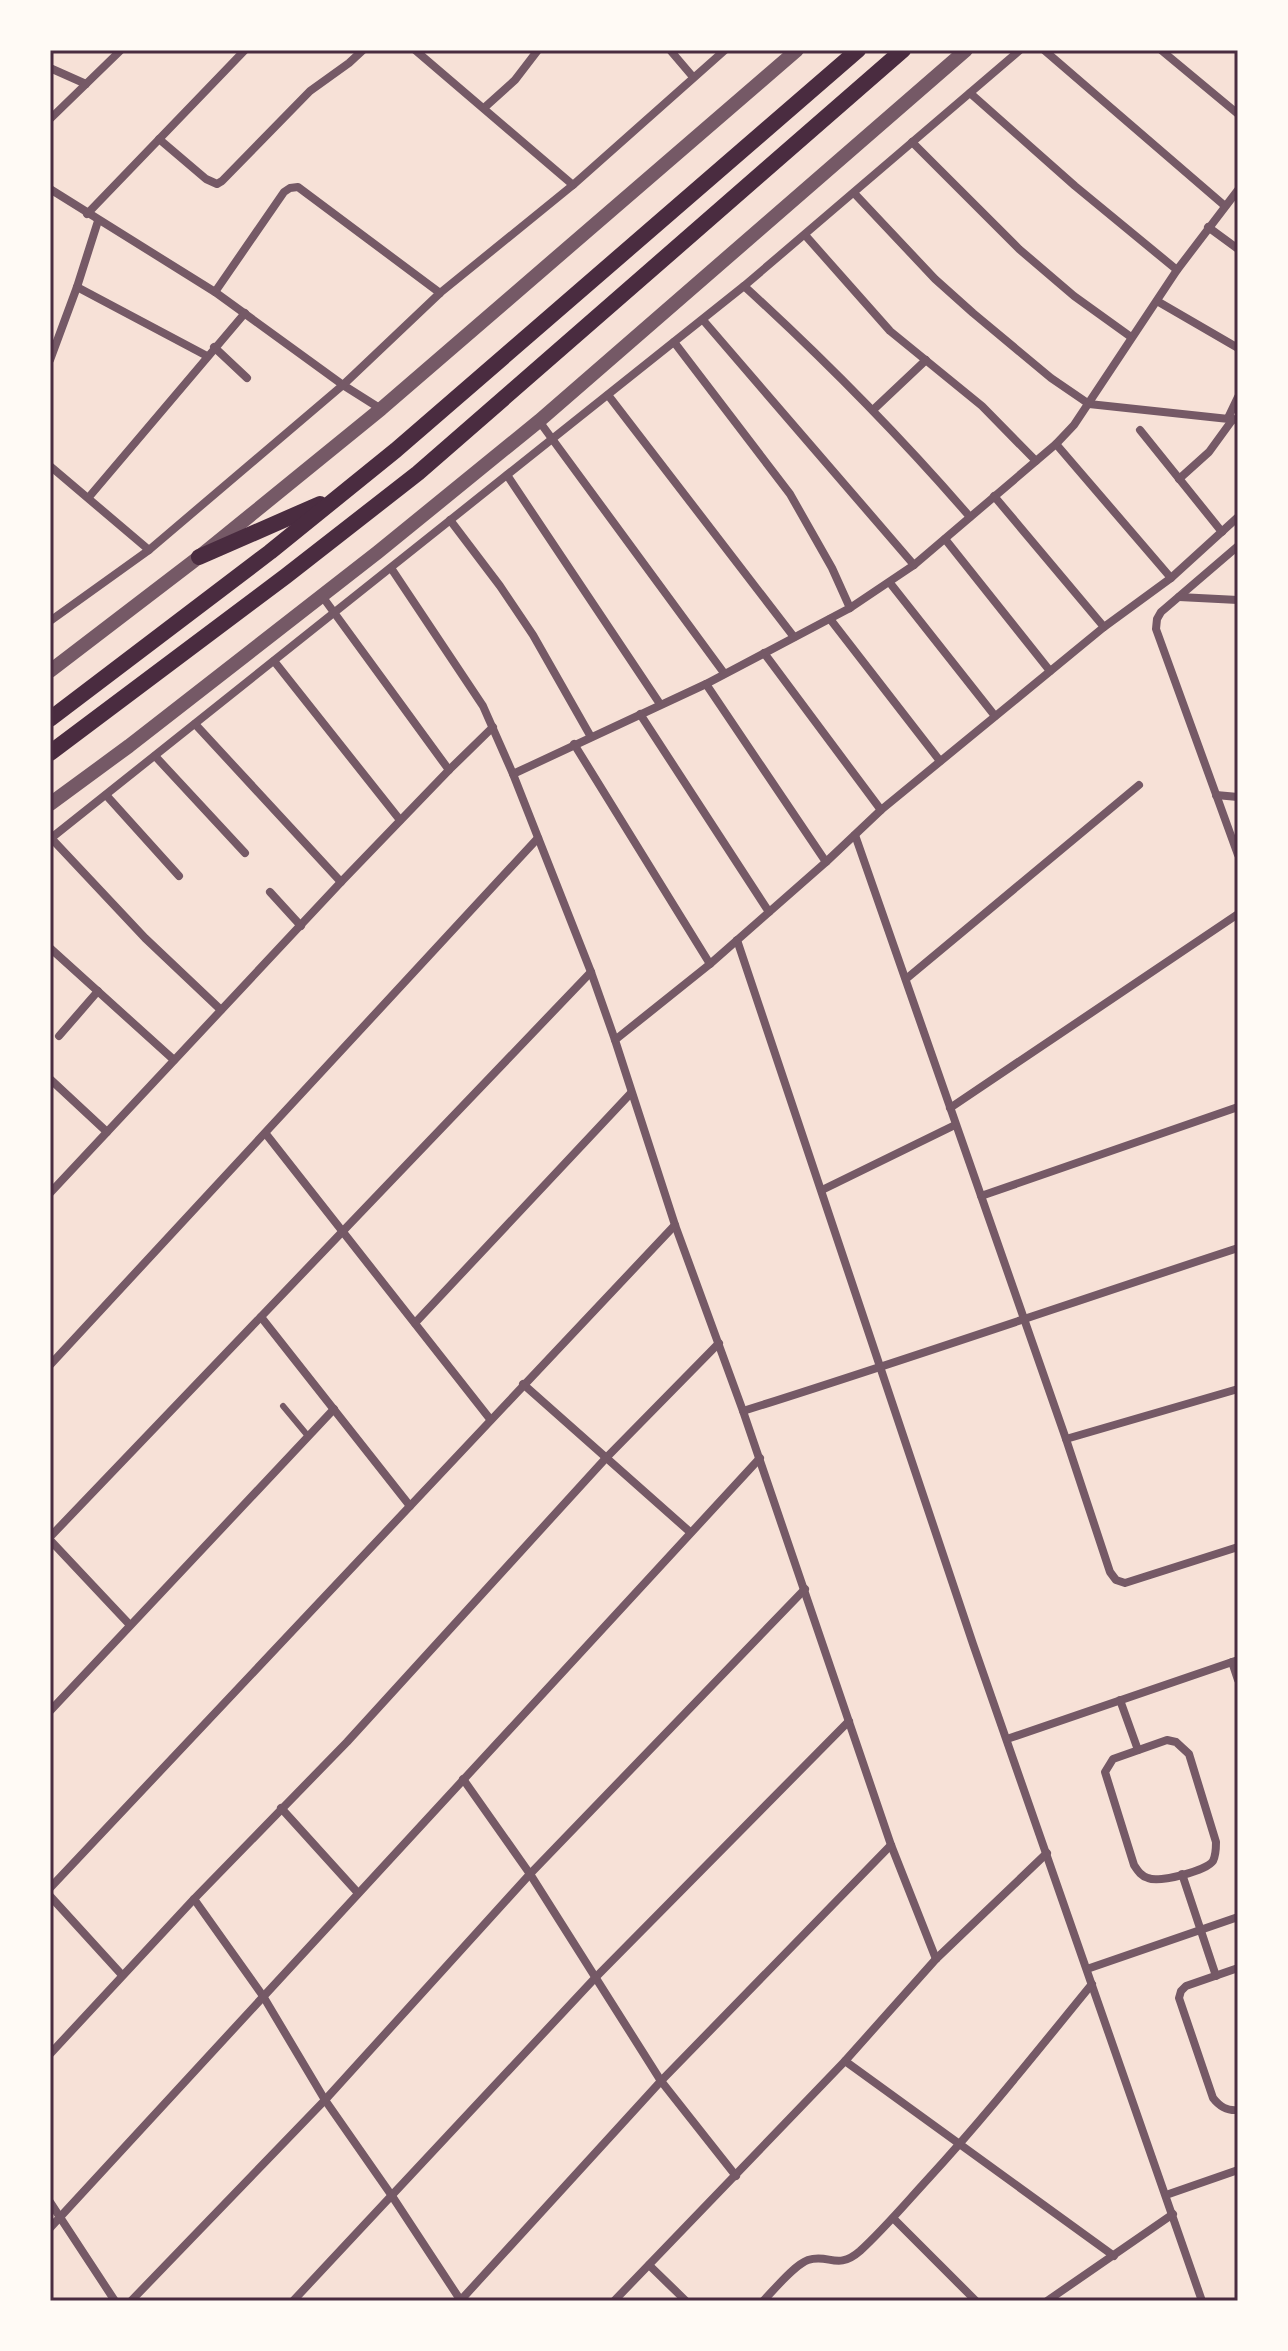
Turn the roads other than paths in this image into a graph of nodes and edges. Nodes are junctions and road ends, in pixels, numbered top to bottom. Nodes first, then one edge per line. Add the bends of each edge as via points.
1 (121, 50) edge
2 (245, 50) edge
3 (363, 50) edge
4 (415, 50) edge
5 (538, 50) edge
6 (670, 50) edge
7 (725, 50) edge
8 (797, 50) edge
9 (858, 50) edge
10 (903, 50) edge
11 (966, 50) edge
12 (1020, 50) edge
13 (1044, 50) edge
14 (1161, 50) edge
15 (50, 68) edge
16 (693, 77) junction
17 (86, 84) junction
18 (970, 93) junction
19 (484, 108) junction
20 (1238, 114) edge
21 (50, 119) edge
22 (159, 139) junction
23 (912, 142) junction
24 (573, 185) junction
25 (50, 189) edge
26 (1238, 190) edge
27 (854, 193) junction
28 (1225, 206) junction
29 (87, 214) junction
30 (98, 221) junction
31 (1208, 227) junction
32 (805, 235) junction
33 (1238, 249) edge
34 (1177, 270) junction
35 (744, 286) junction
36 (77, 287) junction
37 (215, 292) junction
38 (440, 293) junction
39 (1157, 301) junction
40 (245, 313) junction
41 (703, 320) junction
42 (1131, 337) junction
43 (674, 342) junction
44 (214, 347) junction
45 (1238, 348) edge
46 (207, 356) junction
47 (50, 360) edge
48 (926, 360) junction
49 (247, 378) dead end
50 (343, 385) junction
51 (608, 395) junction
52 (1238, 397) edge
53 (1089, 404) junction
54 (381, 409) junction
55 (873, 410) junction
56 (1233, 419) edge
57 (539, 421) junction
58 (1140, 430) dead end
59 (553, 439) junction
60 (1056, 444) junction
61 (1036, 461) junction
62 (50, 466) edge
63 (507, 475) junction
64 (1179, 479) junction
65 (340, 496) junction
66 (994, 496) junction
67 (89, 497) junction
68 (970, 517) junction
69 (1238, 517) edge
70 (450, 520) junction
71 (1222, 532) junction
72 (945, 539) junction
73 (1238, 546) edge
74 (149, 550) junction
75 (199, 557) junction
76 (1224, 559) junction
77 (1238, 560) edge
78 (914, 565) junction
79 (391, 568) junction
80 (1171, 578) junction
81 (890, 583) junction
82 (322, 596) junction
83 (1178, 597) junction
84 (1238, 600) edge
85 (850, 608) junction
86 (334, 613) junction
87 (830, 619) junction
88 (50, 621) edge
89 (1104, 627) junction
90 (794, 637) junction
91 (764, 653) junction
92 (274, 661) junction
93 (50, 671) edge
94 (1050, 671) junction
95 (724, 673) junction
96 (706, 684) junction
97 (660, 704) junction
98 (640, 714) junction
99 (995, 716) junction
100 (50, 719) edge
101 (195, 724) junction
102 (493, 727) junction
103 (591, 737) junction
104 (574, 744) junction
105 (50, 753) edge
106 (155, 756) junction
107 (940, 761) junction
108 (449, 770) junction
109 (513, 774) junction
110 (1139, 785) dead end
111 (106, 795) junction
112 (1216, 795) junction
113 (1238, 797) edge
114 (50, 804) edge
115 (881, 810) junction
116 (400, 820) junction
117 (855, 835) junction
118 (538, 838) junction
119 (51, 839) edge
120 (245, 853) dead end
121 (1238, 855) edge
122 (826, 862) junction
123 (179, 876) dead end
124 (341, 882) junction
125 (270, 892) dead end
126 (769, 912) junction
127 (1238, 914) edge
128 (301, 926) junction
129 (737, 940) junction
130 (50, 948) edge
131 (710, 964) junction
132 (591, 972) junction
133 (906, 979) junction
134 (98, 991) junction
135 (221, 1010) junction
136 (59, 1036) dead end
137 (615, 1040) junction
138 (174, 1060) junction
139 (50, 1079) edge
140 (631, 1093) junction
141 (1238, 1107) edge
142 (950, 1108) junction
143 (955, 1125) junction
144 (107, 1132) junction
145 (266, 1134) junction
146 (822, 1190) junction
147 (50, 1193) edge
148 (981, 1196) junction
149 (675, 1225) junction
150 (342, 1231) junction
151 (1238, 1248) edge
152 (261, 1317) junction
153 (1023, 1318) junction
154 (415, 1323) junction
155 (719, 1343) junction
156 (50, 1365) edge
157 (882, 1368) junction
158 (523, 1384) junction
159 (1238, 1389) edge
160 (283, 1406) dead end
161 (334, 1409) junction
162 (743, 1411) junction
163 (490, 1419) junction
164 (308, 1436) junction
165 (1066, 1439) junction
166 (606, 1458) junction
167 (760, 1458) junction
168 (410, 1506) junction
169 (690, 1532) junction
170 (50, 1538) edge
171 (1238, 1547) edge
172 (805, 1589) junction
173 (129, 1624) junction
174 (1235, 1661) edge
175 (1238, 1680) edge
176 (1120, 1700) junction
177 (50, 1711) edge
178 (849, 1721) junction
179 (1007, 1739) junction
180 (1138, 1750) junction
181 (463, 1779) junction
182 (281, 1808) junction
183 (891, 1845) junction
184 (1047, 1853) junction
185 (530, 1874) junction
186 (1182, 1874) junction
187 (51, 1885) edge
188 (358, 1893) junction
189 (50, 1896) edge
190 (194, 1899) junction
191 (1238, 1917) edge
192 (1201, 1930) junction
193 (936, 1959) junction
194 (1238, 1968) edge
195 (1087, 1969) junction
196 (122, 1975) junction
197 (1216, 1976) junction
198 (596, 1977) junction
199 (1092, 1984) junction
200 (263, 1996) junction
201 (50, 2054) edge
202 (845, 2061) junction
203 (661, 2081) junction
204 (325, 2100) junction
205 (1238, 2110) edge
206 (960, 2144) junction
207 (1238, 2170) edge
208 (736, 2176) junction
209 (1166, 2195) junction
210 (392, 2196) junction
211 (50, 2202) edge
212 (1173, 2214) junction
213 (60, 2217) junction
214 (893, 2218) junction
215 (50, 2228) edge
216 (1114, 2256) junction
217 (649, 2265) junction
218 (115, 2301) edge
219 (131, 2301) edge
220 (293, 2301) edge
221 (461, 2301) edge
222 (614, 2301) edge
223 (686, 2301) edge
224 (763, 2301) edge
225 (976, 2301) edge
226 (1047, 2301) edge
227 (1202, 2301) edge

1 - 17 street
2 - 22 street
3 - 22 street via 310,91 217,184
4 - 19 street
5 - 19 street
6 - 16 street
7 - 16 street
8 - 54 street
9 - 65 main road
10 - 105 main road via 418,473
11 - 57 street
12 - 18 street
13 - 28 street
14 - 20 street
15 - 17 street
16 - 24 street
17 - 21 street
18 - 23 street
18 - 34 street
19 - 24 street
22 - 29 street
23 - 27 street
23 - 42 street via 1019,249
24 - 38 street
25 - 29 street
26 - 28 street
27 - 32 street
27 - 53 street via 935,279
28 - 31 street
29 - 30 street
30 - 36 street
30 - 37 street
31 - 33 street
31 - 34 street
32 - 35 street
32 - 48 street via 890,331
34 - 39 street
35 - 41 street
35 - 55 street
36 - 46 street
36 - 47 street
37 - 38 street via 284,192 298,187
37 - 40 street
38 - 50 street
39 - 42 street
39 - 45 street
40 - 44 street
40 - 50 street
41 - 43 street
41 - 78 street
42 - 53 street
43 - 51 street
43 - 85 street via 790,494
44 - 46 street
44 - 49 street
46 - 67 street
48 - 55 street
48 - 61 street
50 - 54 street
50 - 74 street
51 - 59 street
51 - 90 street
52 - 56 street
53 - 56 street
53 - 60 street
54 - 75 street
55 - 68 street
56 - 64 street via 1209,452
57 - 59 street
57 - 82 street
58 - 64 street
59 - 63 street
59 - 95 street
60 - 61 street
60 - 80 street
61 - 66 street
62 - 67 street
63 - 70 street
63 - 97 street
64 - 71 street
65 - 75 main road
65 - 100 main road
66 - 68 street
66 - 89 street
67 - 74 street
68 - 72 street
69 - 71 street
70 - 79 street
70 - 103 street via 533,635
71 - 80 street
72 - 78 street
72 - 94 street
73 - 76 street
74 - 88 street
75 - 93 street
76 - 77 street
76 - 83 street
78 - 81 street
79 - 86 street
79 - 102 street
80 - 89 street
81 - 85 street
81 - 99 street
82 - 86 street
82 - 114 street
83 - 84 street
83 - 112 street via 1161,612 1156,629
85 - 87 street
86 - 92 street
86 - 108 street
87 - 90 street
87 - 107 street
89 - 94 street
90 - 91 street
91 - 95 street
91 - 115 street
92 - 101 street
92 - 116 street
94 - 99 street
95 - 96 street
96 - 97 street
96 - 122 street
97 - 98 street
98 - 103 street
98 - 126 street
99 - 107 street
101 - 106 street
101 - 124 street
102 - 108 street
102 - 109 street
103 - 104 street
104 - 109 street
104 - 131 street
106 - 111 street
106 - 120 street
107 - 115 street
108 - 116 street
109 - 118 street
110 - 133 street
111 - 119 street
111 - 123 street
112 - 113 street
112 - 121 street
115 - 117 street
116 - 124 street
117 - 122 street
117 - 133 street
118 - 132 street
118 - 145 street
119 - 135 street
122 - 126 street
124 - 128 street
125 - 128 street
126 - 129 street
127 - 142 street
128 - 135 street
129 - 131 street
129 - 146 street
130 - 134 street
131 - 137 street
132 - 137 street
132 - 150 street
133 - 142 street
134 - 136 street
134 - 138 street
135 - 138 street
137 - 140 street
138 - 144 street
139 - 144 street
140 - 149 street
140 - 154 street
141 - 148 street
142 - 143 street
143 - 146 street
143 - 148 street
144 - 147 street
145 - 150 street
145 - 156 street
146 - 157 street
148 - 153 street
149 - 155 street
149 - 158 street
150 - 152 street
150 - 154 street
151 - 153 street
152 - 161 street
152 - 170 street
153 - 157 street
153 - 165 street
154 - 163 street
155 - 162 street
155 - 166 street
157 - 162 street
157 - 179 street
158 - 163 street
158 - 166 street
159 - 165 street
160 - 164 lane
161 - 164 street
161 - 168 street
162 - 167 street
163 - 168 street
164 - 173 street
165 - 171 street via 1116,1580 1125,1583
166 - 169 street
166 - 182 street
167 - 169 street
167 - 172 street
168 - 187 street
169 - 181 street
170 - 173 street
172 - 178 street
172 - 185 street
173 - 177 street
174 - 175 street
174 - 176 street
176 - 179 street
176 - 180 street
178 - 183 street
178 - 198 street
179 - 184 street
180 - 186 street via 1113,1759 1105,1772 1134,1865 1149,1879
180 - 186 street via 1167,1740 1189,1754 1216,1852 1207,1867
181 - 185 street
181 - 188 street
182 - 188 street
182 - 190 street
183 - 193 street
183 - 203 street
184 - 193 street
184 - 195 street
185 - 198 street
185 - 204 street
186 - 192 street
188 - 200 street
189 - 196 street
190 - 196 street
190 - 200 street
191 - 192 street
192 - 195 street
192 - 197 street
193 - 202 street
194 - 197 street
195 - 199 street
196 - 201 street
197 - 205 street via 1186,1986 1179,1998 1213,2098 1227,2110
198 - 203 street
198 - 210 street
199 - 206 street
199 - 209 street
200 - 204 street
200 - 213 street
202 - 206 street
202 - 208 street
203 - 208 street
203 - 221 street
204 - 210 street
204 - 219 street
206 - 214 street
206 - 216 street
207 - 209 street
208 - 217 street
209 - 212 street
210 - 220 street
210 - 221 street
211 - 213 street
212 - 216 street
212 - 227 street
213 - 215 street
213 - 218 street
214 - 224 street via 847,2260 808,2260
214 - 225 street
216 - 226 street
217 - 222 street
217 - 223 street

